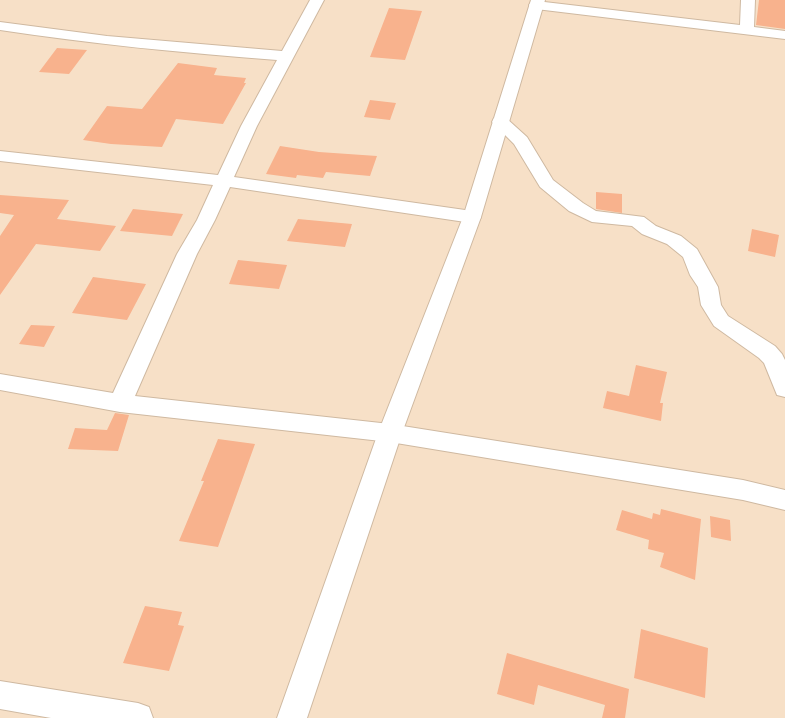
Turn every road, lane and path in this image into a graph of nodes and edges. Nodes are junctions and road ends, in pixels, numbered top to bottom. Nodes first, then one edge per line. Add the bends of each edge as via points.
1 (317, 0) edge
2 (748, 0) edge
3 (537, 3) edge
4 (0, 26) edge
5 (747, 30) junction
6 (785, 35) edge
7 (285, 56) junction
8 (500, 122) junction
9 (0, 156) edge
10 (224, 181) junction
11 (472, 217) junction
12 (0, 382) edge
13 (785, 388) edge
14 (120, 403) junction
15 (390, 433) junction
16 (785, 500) edge
17 (0, 695) edge
18 (138, 718) edge
19 (292, 718) edge

1 - 7 main road
2 - 5 main road
3 - 5 main road
3 - 8 main road
4 - 7 main road via 59,36 162,47
5 - 6 main road
7 - 10 main road
8 - 11 main road
8 - 13 main road via 521,141 546,183 576,207 592,216 637,221 649,230 674,240 690,253 708,287 710,305 715,314 721,322 767,352 774,360
9 - 10 main road
10 - 11 main road
10 - 14 main road via 187,254
11 - 15 main road
12 - 14 main road
14 - 15 main road
15 - 16 main road via 743,490
15 - 19 main road
17 - 18 main road

